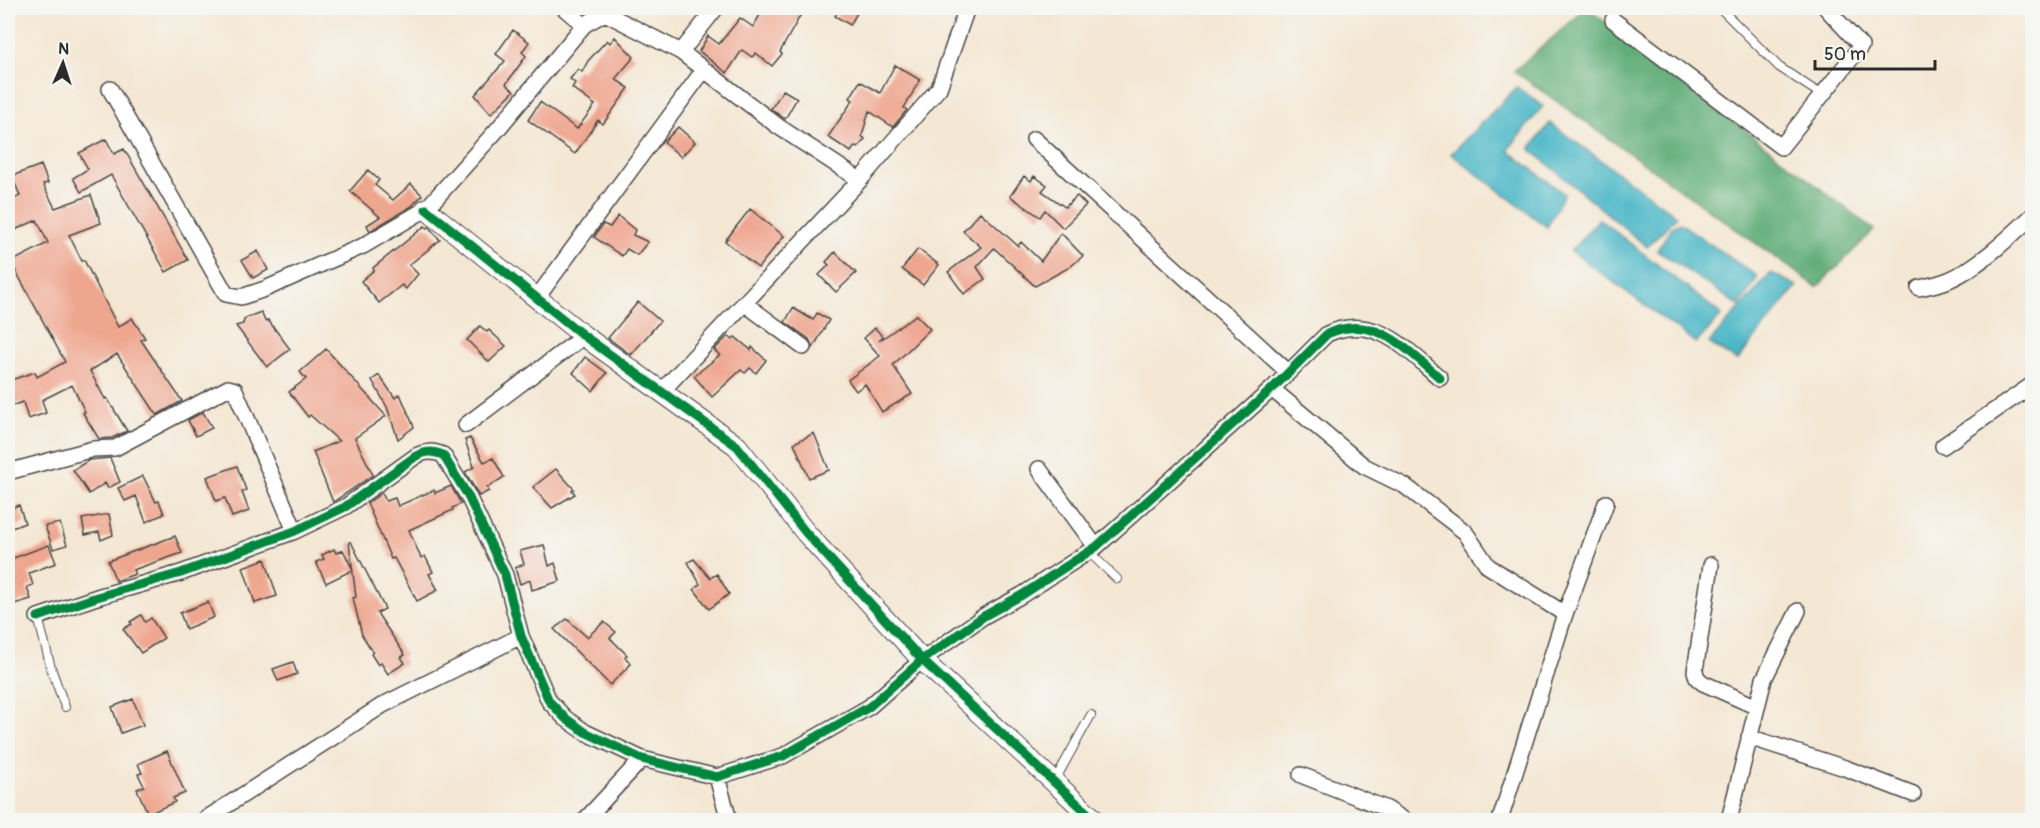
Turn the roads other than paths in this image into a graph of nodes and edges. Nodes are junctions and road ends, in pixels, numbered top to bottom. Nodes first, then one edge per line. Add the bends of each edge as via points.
1 (564, 8) edge
2 (716, 8) edge
3 (967, 8) edge
4 (1720, 8) edge
5 (1826, 8) edge
6 (607, 10) edge
7 (1613, 20) dead end
8 (584, 25) junction
9 (681, 52) junction
10 (703, 71) junction
11 (110, 89) dead end
12 (1822, 95) junction
13 (1034, 139) dead end
14 (860, 180) junction
15 (426, 209) junction
16 (2032, 216) edge
17 (1919, 288) dead end
18 (536, 299) junction
19 (744, 303) junction
20 (584, 336) junction
21 (803, 347) dead end
22 (1288, 372) junction
23 (1440, 378) dead end
24 (2032, 385) edge
25 (1272, 388) junction
26 (661, 392) junction
27 (466, 424) dead end
28 (1943, 446) dead end
29 (1039, 469) dead end
30 (8, 472) edge
31 (1606, 503) dead end
32 (295, 531) junction
33 (1092, 549) junction
34 (1711, 565) dead end
35 (1118, 579) dead end
36 (1798, 611) dead end
37 (1565, 614) junction
38 (38, 617) joint
39 (521, 636) junction
40 (922, 660) junction
41 (65, 707) dead end
42 (1757, 707) junction
43 (1091, 714) dead end
44 (1749, 737) junction
45 (642, 759) junction
46 (1301, 775) dead end
47 (717, 777) junction
48 (1054, 782) junction
49 (1913, 794) dead end
50 (204, 820) edge
51 (585, 820) edge
52 (729, 820) edge
53 (1095, 820) edge
54 (1404, 820) edge
55 (1500, 820) edge
56 (1729, 820) edge

1 - 8 street
2 - 9 street
3 - 14 street via 939,87
4 - 12 lane via 1779,68
5 - 12 street via 1861,46
6 - 8 street
6 - 9 street
7 - 12 street via 1781,147
8 - 15 street
9 - 10 street
10 - 14 street
10 - 18 street
11 - 15 street via 226,294 241,297 274,285 363,246
13 - 22 street
14 - 19 street
15 - 18 street
16 - 17 street via 1966,271
18 - 20 street
19 - 21 street
19 - 26 street
20 - 26 street
20 - 27 street
22 - 23 street via 1328,334 1356,327 1388,335
22 - 25 street
24 - 28 street
25 - 33 street
25 - 37 street via 1364,466 1405,486 1465,532 1488,566
26 - 40 street via 737,446 806,533
29 - 33 street
30 - 32 street via 93,449 116,448 228,388 235,390
31 - 37 street
32 - 38 street via 181,573
32 - 39 street via 345,507 416,456 425,452 443,455 468,496 505,575
33 - 35 lane
33 - 40 street
34 - 42 street via 1697,678
36 - 42 street via 1764,679
37 - 55 street
38 - 41 lane
39 - 45 street via 549,701 565,718
39 - 50 street via 383,705
40 - 47 street via 869,707 783,756
40 - 48 street
42 - 44 street
43 - 48 lane
44 - 49 street
44 - 56 street
45 - 47 street
45 - 51 street
46 - 54 street via 1387,809
47 - 52 street
48 - 53 street

